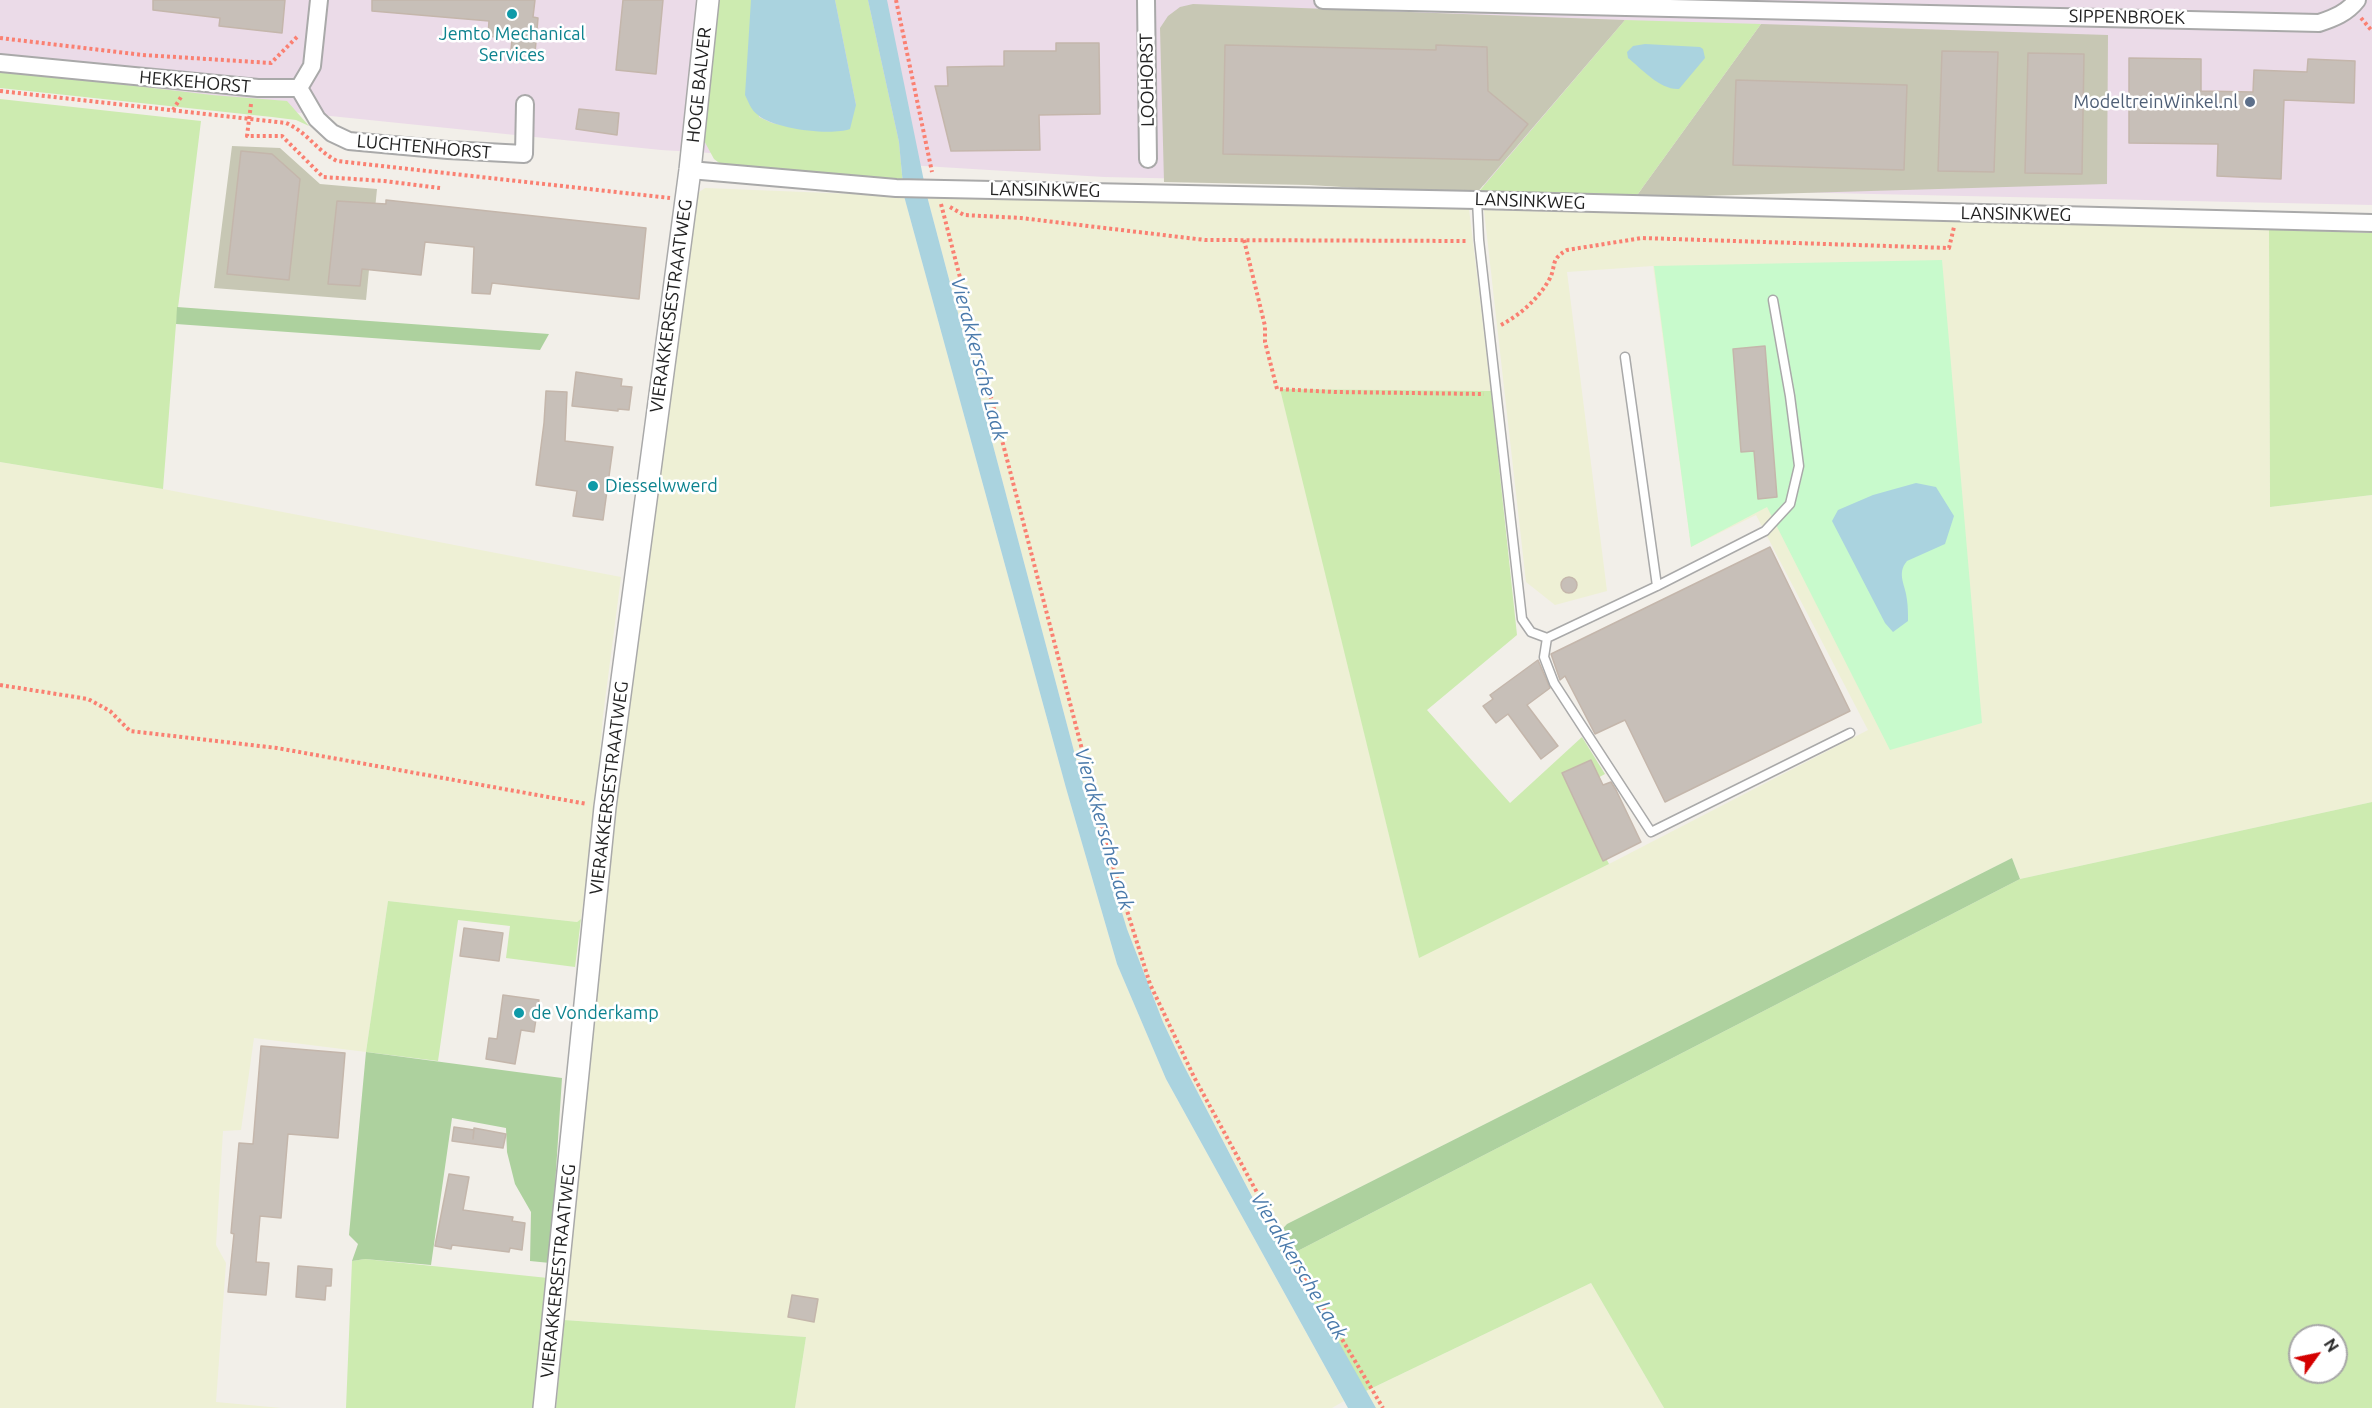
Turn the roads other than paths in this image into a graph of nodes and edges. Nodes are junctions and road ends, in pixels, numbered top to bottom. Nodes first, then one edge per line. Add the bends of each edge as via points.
1 (320, 0) edge
2 (708, 0) edge
3 (1146, 0) edge
4 (1323, 0) edge
5 (2354, 3) edge
6 (0, 63) edge
7 (299, 88) junction
8 (525, 104) dead end
9 (1148, 159) dead end
10 (690, 170) junction
11 (1477, 200) junction
12 (2372, 223) edge
13 (1773, 300) dead end
14 (1625, 357) dead end
15 (1657, 586) junction
16 (1547, 638) junction
17 (1850, 733) dead end
18 (544, 1408) edge

1 - 7 street via 312,66
2 - 10 street, HOGE BALVER
3 - 9 street, LOOHORST
4 - 5 street, SIPPENBROEK via 2319,23 2334,18
6 - 7 street, HEKKEHORST
7 - 8 street, LUCHTENHORST via 317,119 332,133 349,141 448,150 524,154
10 - 11 street, LANSINKWEG via 896,188
10 - 18 street, VIERAKKERSESTRAATWEG via 604,807
11 - 12 street, LANSINKWEG
11 - 16 lane via 1522,619 1532,632
13 - 15 lane via 1799,466 1790,504 1764,531
14 - 15 lane
15 - 16 lane
16 - 17 lane via 1544,657 1554,683 1650,831

